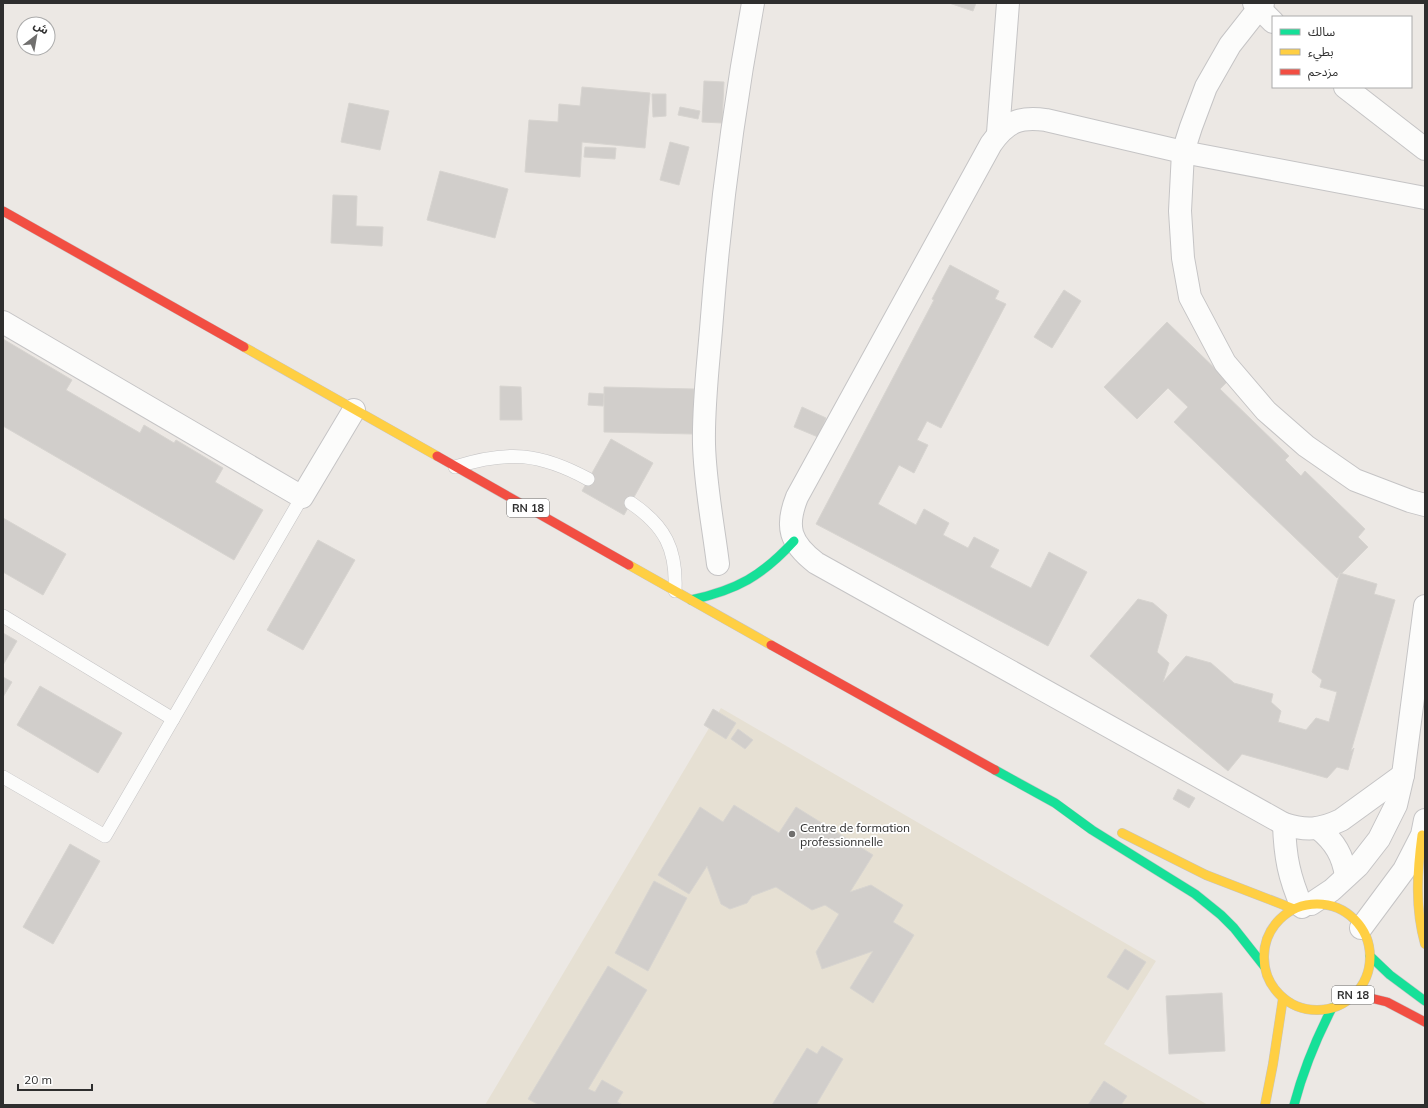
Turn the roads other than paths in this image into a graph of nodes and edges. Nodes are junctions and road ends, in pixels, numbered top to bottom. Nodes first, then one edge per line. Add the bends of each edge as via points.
1 (753, 3) edge
2 (1008, 3) edge
3 (1262, 9) edge
4 (1346, 88) edge
5 (998, 133) junction
6 (1425, 149) edge
7 (1183, 152) junction
8 (1425, 198) edge
9 (3, 211) edge
10 (3, 322) edge
11 (354, 410) junction
12 (455, 467) junction
13 (588, 479) dead end
14 (302, 497) junction
15 (631, 503) dead end
16 (1425, 505) edge
17 (794, 541) junction
18 (718, 564) dead end
19 (675, 591) junction
20 (691, 600) junction
21 (1425, 606) edge
22 (3, 616) edge
23 (173, 719) junction
24 (1403, 775) junction
25 (3, 777) edge
26 (1055, 804) junction
27 (1096, 821) dead end
28 (1284, 824) junction
29 (1319, 828) junction
30 (1424, 828) edge
31 (1117, 831) dead end
32 (1346, 876) junction
33 (1302, 906) junction
34 (1361, 928) junction
35 (1425, 944) edge
36 (1370, 956) junction
37 (1264, 966) junction
38 (1354, 994) junction
39 (1283, 998) junction
40 (1425, 1001) edge
41 (1332, 1008) junction
42 (1425, 1022) edge
43 (1265, 1105) edge
44 (1294, 1105) edge

1 - 18 street via 725,192 707,382 704,444
2 - 5 street
3 - 7 street via 1230,45 1206,86
4 - 6 street
5 - 7 street via 1020,119 1033,118
5 - 17 street via 797,497 790,526
7 - 8 street
7 - 16 street via 1180,211 1183,258 1190,297 1225,363 1266,411 1306,446 1355,480
9 - 11 main road, RN 18
10 - 14 street
11 - 12 main road, RN 18
11 - 14 street
12 - 13 lane via 500,456 523,457 568,468
12 - 19 main road, RN 18
14 - 23 lane
15 - 19 lane via 645,512 667,540 674,556
17 - 20 main road via 781,556 748,581 730,590
17 - 28 street via 804,554 816,563
19 - 20 main road, RN 18
20 - 26 main road, RN 18
21 - 24 street
22 - 23 lane
23 - 25 lane via 105,836
24 - 29 street via 1341,820
24 - 32 street via 1396,805 1379,839 1358,866
26 - 27 main road, RN 18
26 - 37 main road, RN 18 via 1195,894 1234,928
28 - 29 street via 1296,828
28 - 33 street via 1287,867
29 - 32 street via 1335,844 1345,865
30 - 34 street via 1404,870
30 - 35 main road via 1417,869 1418,903
31 - 33 main road, RN 18 via 1206,875
32 - 33 street via 1332,890
33 - 34 main road, RN 18 via 1330,906 1348,914
33 - 37 main road, RN 18 via 1280,918 1269,932 1264,948
34 - 36 main road, RN 18
36 - 38 main road, RN 18 via 1367,973
36 - 40 main road via 1390,975
37 - 39 main road, RN 18 via 1273,988
38 - 41 main road, RN 18
38 - 42 main road, RN 18 via 1387,1002
39 - 41 main road, RN 18 via 1300,1007 1316,1010
39 - 43 main road
41 - 44 main road via 1307,1060

